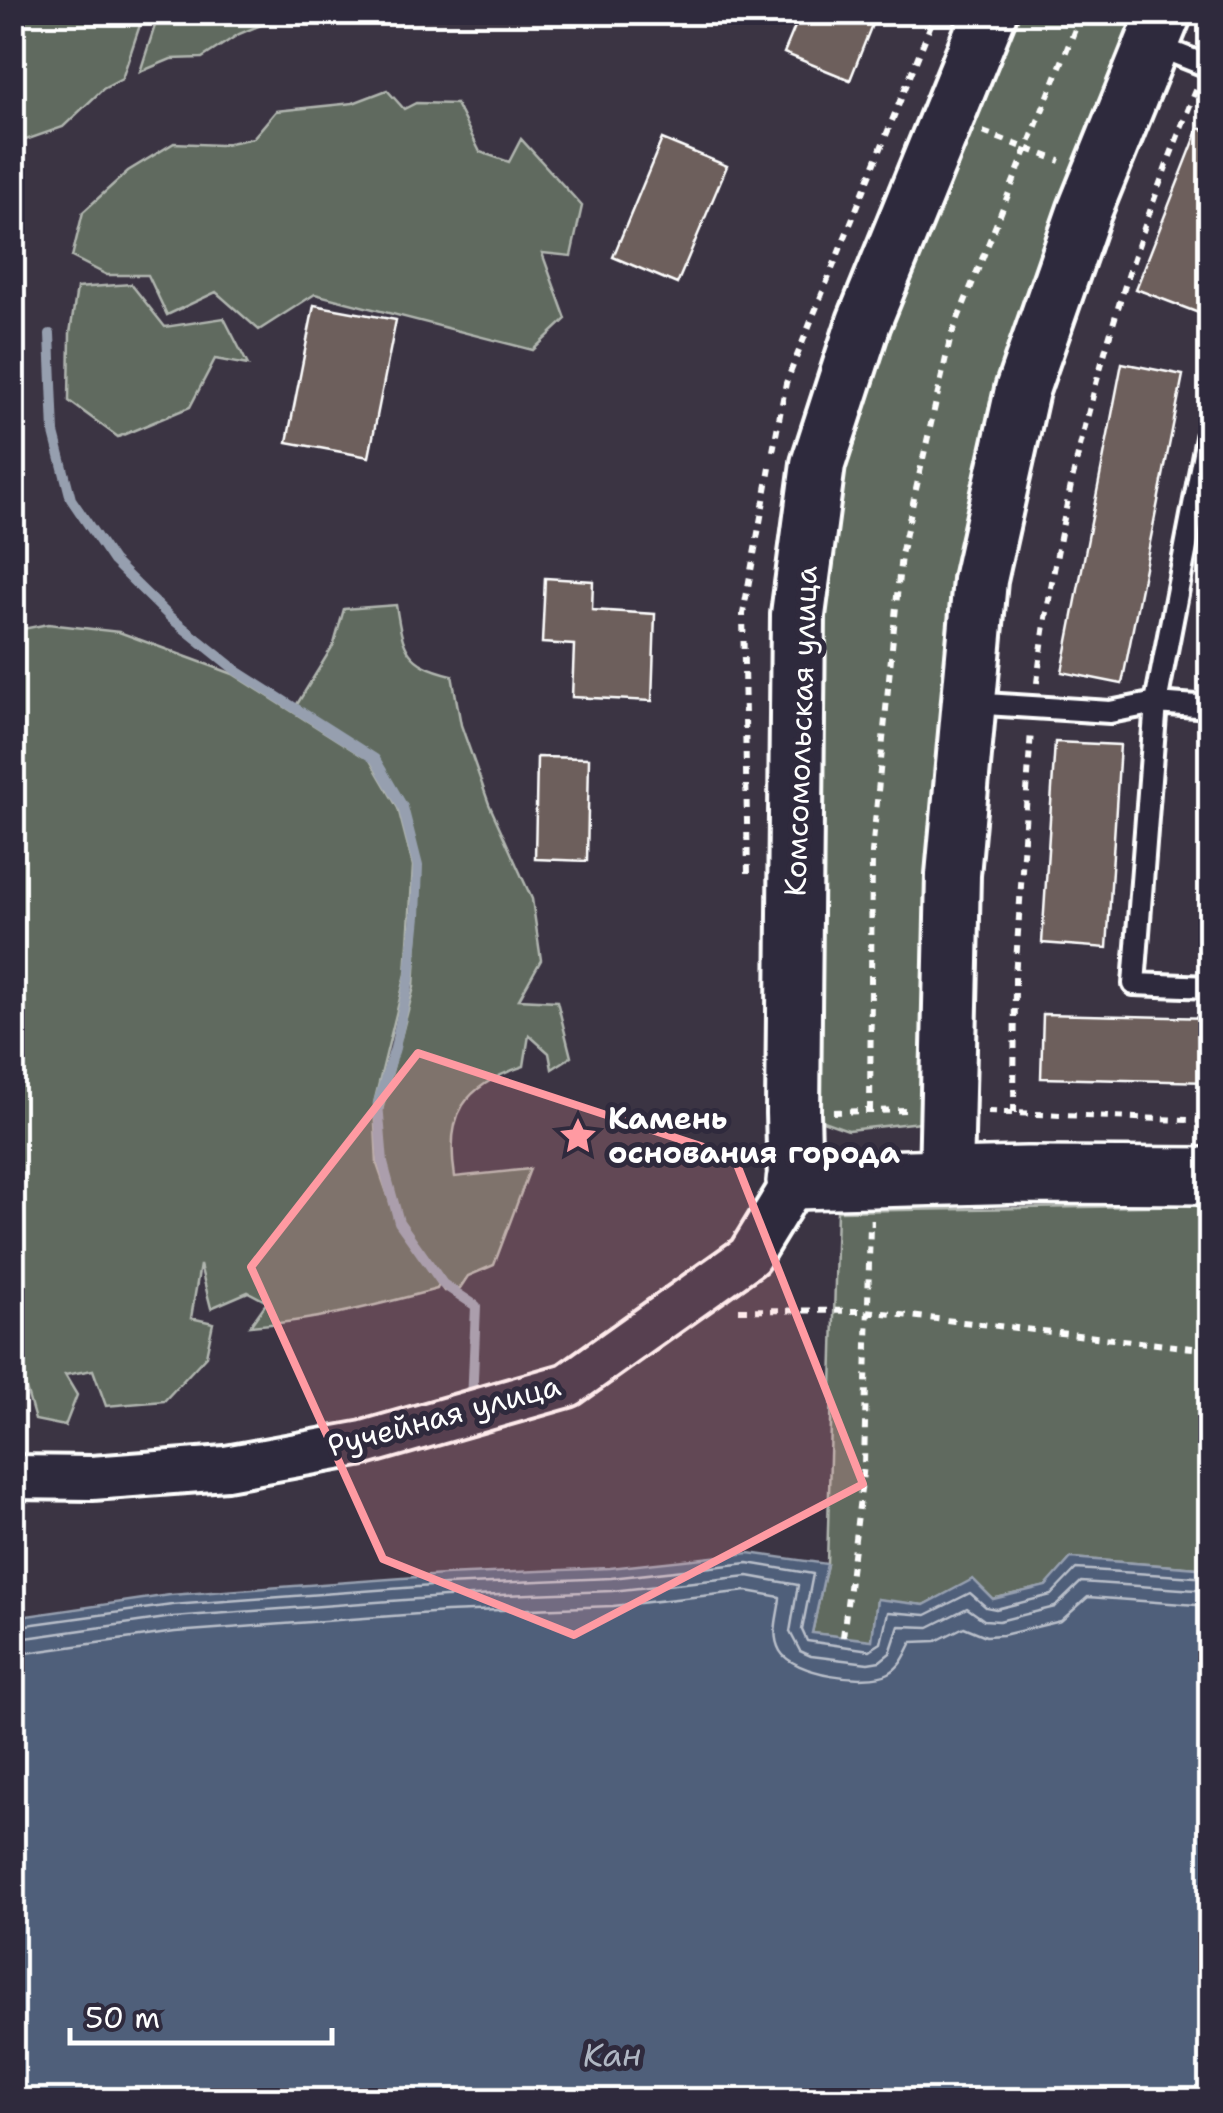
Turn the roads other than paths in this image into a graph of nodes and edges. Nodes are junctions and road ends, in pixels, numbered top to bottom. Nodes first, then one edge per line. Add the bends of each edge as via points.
1 (990, 12) edge
2 (1158, 28) edge
3 (1209, 66) edge
4 (1210, 422) edge
5 (1156, 702) junction
6 (969, 703) junction
7 (1210, 707) edge
8 (1210, 988) edge
9 (775, 1166) junction
10 (1210, 1176) edge
11 (946, 1178) junction
12 (12, 1477) edge

1 - 9 street, Комсомольская улица via 864,322 818,464 798,615 793,1112
2 - 3 lane
2 - 6 street via 1022,390 980,580
4 - 5 lane
5 - 6 lane via 1110,712
5 - 7 lane
5 - 8 lane via 1134,984
6 - 11 street via 953,876
9 - 11 main road
9 - 12 street, Ручейная улица via 749,1256 568,1385 364,1443 226,1468
10 - 11 main road

